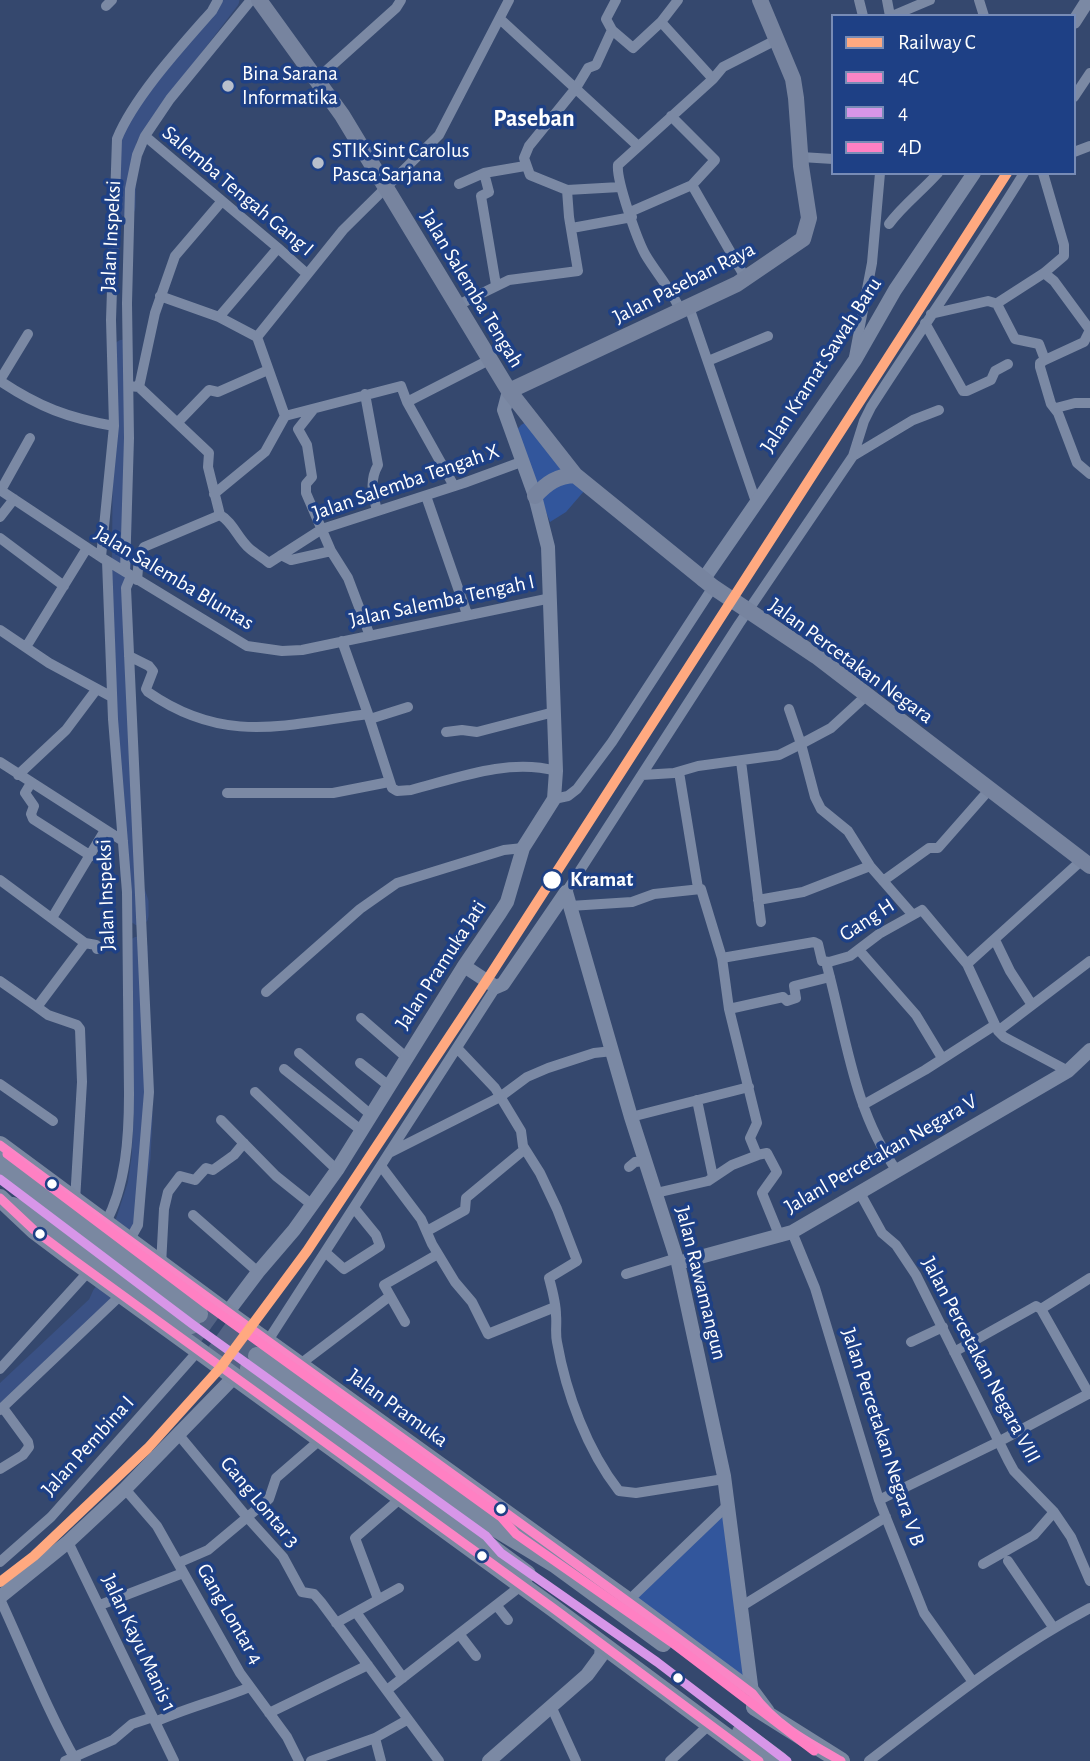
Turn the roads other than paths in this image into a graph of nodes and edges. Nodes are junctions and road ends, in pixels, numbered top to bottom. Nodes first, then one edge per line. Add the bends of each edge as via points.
1 (218, 0) edge
2 (251, 0) edge
3 (259, 0) edge
4 (401, 0) edge
5 (509, 0) edge
6 (615, 0) edge
7 (678, 0) edge
8 (760, 0) edge
9 (930, 0) edge
10 (1088, 0) edge
11 (896, 14) edge
12 (500, 19) junction
13 (1076, 19) edge
14 (661, 22) junction
15 (612, 30) junction
16 (776, 40) junction
17 (1090, 72) edge
18 (317, 79) junction
19 (713, 79) junction
20 (576, 88) junction
21 (1076, 94) edge
22 (671, 116) junction
23 (145, 136) junction
24 (638, 146) junction
25 (801, 157) junction
26 (831, 159) edge
27 (525, 166) junction
28 (484, 173) junction
29 (880, 175) edge
30 (936, 175) edge
31 (973, 175) edge
32 (1023, 175) edge
33 (1044, 175) edge
34 (459, 184) dead end
35 (692, 185) junction
36 (386, 187) junction
37 (620, 187) junction
38 (567, 190) junction
39 (222, 201) junction
40 (631, 215) junction
41 (877, 217) junction
42 (889, 224) junction
43 (572, 228) junction
44 (873, 241) junction
45 (278, 248) junction
46 (1044, 273) junction
47 (307, 274) junction
48 (747, 279) junction
49 (496, 285) junction
50 (160, 296) junction
51 (998, 304) junction
52 (458, 305) junction
53 (685, 309) junction
54 (219, 317) junction
55 (928, 319) junction
56 (1090, 330) edge
57 (28, 334) dead end
58 (768, 336) dead end
59 (257, 337) junction
60 (489, 360) junction
61 (855, 360) junction
62 (1045, 360) junction
63 (708, 361) junction
64 (1008, 364) dead end
65 (268, 370) junction
66 (0, 380) edge
67 (134, 387) junction
68 (509, 391) junction
69 (365, 394) junction
70 (407, 402) junction
71 (1090, 403) edge
72 (1056, 408) junction
73 (313, 410) junction
74 (939, 410) dead end
75 (285, 416) junction
76 (178, 422) junction
77 (114, 426) junction
78 (30, 438) dead end
79 (853, 456) junction
80 (521, 462) junction
81 (1090, 474) edge
82 (575, 475) junction
83 (454, 486) junction
84 (1, 490) edge
85 (214, 494) junction
86 (425, 496) junction
87 (535, 496) junction
88 (14, 499) junction
89 (756, 502) junction
90 (377, 511) junction
91 (220, 515) junction
92 (0, 517) edge
93 (322, 529) junction
94 (0, 538) edge
95 (87, 548) junction
96 (331, 551) junction
97 (281, 555) junction
98 (107, 560) junction
99 (129, 574) junction
100 (708, 584) junction
101 (64, 586) junction
102 (551, 598) junction
103 (747, 612) junction
104 (467, 614) junction
105 (0, 630) edge
106 (370, 636) junction
107 (342, 641) junction
108 (26, 647) junction
109 (129, 656) junction
110 (96, 690) junction
111 (867, 695) junction
112 (112, 698) junction
113 (408, 707) dead end
114 (789, 709) dead end
115 (554, 712) junction
116 (369, 716) junction
117 (446, 733) dead end
118 (801, 744) junction
119 (741, 761) junction
120 (0, 762) edge
121 (556, 771) junction
122 (679, 772) junction
123 (18, 775) junction
124 (642, 775) junction
125 (389, 782) junction
126 (31, 783) junction
127 (989, 790) junction
128 (227, 793) dead end
129 (554, 799) junction
130 (105, 830) junction
131 (123, 841) junction
132 (523, 848) junction
133 (91, 856) junction
134 (1086, 863) edge
135 (870, 866) junction
136 (0, 880) edge
137 (883, 881) junction
138 (698, 888) junction
139 (568, 899) junction
140 (758, 900) junction
141 (912, 914) junction
142 (52, 918) junction
143 (761, 922) dead end
144 (995, 940) junction
145 (85, 943) junction
146 (97, 949) dead end
147 (859, 950) junction
148 (722, 958) junction
149 (1090, 961) edge
150 (829, 962) junction
151 (967, 964) junction
152 (464, 965) junction
153 (830, 977) junction
154 (0, 981) edge
155 (496, 987) junction
156 (265, 992) dead end
157 (39, 1005) junction
158 (1032, 1005) junction
159 (729, 1009) junction
160 (361, 1018) dead end
161 (996, 1028) junction
162 (457, 1048) junction
163 (1090, 1050) edge
164 (613, 1051) junction
165 (299, 1053) dead end
166 (407, 1058) junction
167 (942, 1058) junction
168 (360, 1063) dead end
169 (284, 1069) dead end
170 (1068, 1071) junction
171 (0, 1084) edge
172 (389, 1086) junction
173 (749, 1087) junction
174 (255, 1092) dead end
175 (500, 1097) junction
176 (697, 1100) junction
177 (863, 1105) junction
178 (371, 1115) junction
179 (632, 1117) junction
180 (221, 1120) dead end
181 (53, 1121) dead end
182 (362, 1131) junction
183 (244, 1143) junction
184 (0, 1145) edge
185 (525, 1149) junction
186 (389, 1153) junction
187 (758, 1155) junction
188 (646, 1161) junction
189 (0, 1164) edge
190 (381, 1166) junction
191 (629, 1167) dead end
192 (337, 1170) junction
193 (897, 1171) junction
194 (713, 1177) junction
195 (656, 1193) junction
196 (860, 1193) junction
197 (3, 1201) edge
198 (311, 1205) junction
199 (71, 1207) junction
200 (354, 1208) junction
201 (193, 1215) dead end
202 (427, 1231) junction
203 (786, 1234) junction
204 (109, 1246) junction
205 (325, 1252) junction
206 (438, 1254) junction
207 (678, 1260) junction
208 (161, 1265) junction
209 (258, 1272) junction
210 (626, 1274) dead end
211 (1090, 1278) edge
212 (120, 1286) junction
213 (390, 1296) junction
214 (555, 1307) junction
215 (1041, 1308) junction
216 (227, 1313) junction
217 (405, 1322) dead end
218 (943, 1327) junction
219 (911, 1342) dead end
220 (199, 1350) junction
221 (954, 1352) junction
222 (252, 1360) junction
223 (299, 1365) junction
224 (0, 1369) edge
225 (1090, 1393) edge
226 (1, 1409) edge
227 (178, 1434) junction
228 (321, 1438) junction
229 (1000, 1441) junction
230 (0, 1469) edge
231 (457, 1479) junction
232 (724, 1479) junction
233 (408, 1485) junction
234 (125, 1489) junction
235 (879, 1500) junction
236 (728, 1505) junction
237 (1054, 1512) junction
238 (246, 1516) junction
239 (886, 1517) junction
240 (68, 1542) junction
241 (0, 1562) edge
242 (1008, 1562) dead end
243 (983, 1564) dead end
244 (181, 1568) junction
245 (1090, 1581) edge
246 (522, 1586) junction
247 (399, 1588) dead end
248 (0, 1598) edge
249 (378, 1600) junction
250 (628, 1601) junction
251 (100, 1605) junction
252 (497, 1606) junction
253 (742, 1606) junction
254 (1090, 1608) edge
255 (358, 1615) dead end
256 (508, 1620) dead end
257 (336, 1623) junction
258 (1053, 1628) junction
259 (460, 1635) junction
260 (602, 1645) junction
261 (476, 1656) dead end
262 (368, 1665) junction
263 (403, 1678) junction
264 (973, 1682) junction
265 (250, 1686) junction
266 (387, 1690) junction
267 (752, 1693) junction
268 (551, 1706) junction
269 (766, 1712) junction
270 (268, 1713) junction
271 (154, 1719) junction
272 (407, 1720) junction
273 (710, 1724) junction
274 (375, 1738) junction
275 (801, 1738) junction
276 (72, 1760) edge
277 (174, 1761) edge
278 (299, 1761) edge
279 (311, 1761) edge
280 (381, 1761) edge
281 (439, 1761) edge
282 (489, 1761) edge
283 (576, 1761) edge
284 (670, 1761) edge
285 (759, 1761) edge
286 (780, 1761) edge
287 (822, 1761) edge
288 (841, 1761) edge
289 (869, 1761) edge

1 - 77 street, Jalan Inspeksi via 136,105 117,139 111,320
2 - 23 street, Jalan Inspeksi
3 - 18 main road, Jalan Salemba Tengah
4 - 18 street
5 - 12 street
6 - 15 street via 606,19
7 - 14 street
8 - 16 main road, Jalan Paseban Raya
9 - 11 street
10 - 13 street
12 - 20 street
12 - 36 street via 439,135
14 - 15 street via 632,48
14 - 19 street
15 - 20 street via 596,65 588,68
16 - 19 street via 723,67
16 - 25 main road, Jalan Paseban Raya via 793,79
17 - 21 street
18 - 36 main road, Jalan Salemba Tengah
19 - 22 street
20 - 24 street
20 - 27 street via 525,152
22 - 24 street
22 - 35 street via 715,158
23 - 39 street, Salemba Tengah Gang I
23 - 67 street, Jalan Inspeksi via 130,189 127,303
24 - 37 street via 618,165
25 - 26 street
25 - 48 main road, Jalan Paseban Raya via 809,218 806,232 798,243
27 - 28 street
27 - 38 street via 536,179
28 - 34 street
28 - 49 street via 489,192 481,196
29 - 41 street
30 - 42 street
31 - 61 street, Jalan Kramat Sawah Baru via 895,290
32 - 55 street
33 - 46 street via 1065,248 1064,256
35 - 40 street
35 - 48 street
36 - 47 street
36 - 52 main road, Jalan Salemba Tengah
37 - 38 street
37 - 40 street
38 - 43 street
39 - 45 street, Salemba Tengah Gang I
39 - 50 street via 176,256
40 - 43 street
40 - 53 street via 647,256
41 - 42 street
41 - 44 street
42 - 44 street
43 - 49 street via 578,271
44 - 61 street
45 - 47 street, Salemba Tengah Gang I
45 - 54 street
46 - 51 street
46 - 56 street
47 - 59 street
48 - 53 main road, Jalan Paseban Raya
49 - 52 street
50 - 54 street
50 - 67 street
51 - 55 street via 988,301
51 - 62 street via 1015,339 1039,344
52 - 60 main road, Jalan Salemba Tengah
53 - 63 street
53 - 68 main road, Jalan Paseban Raya
54 - 59 street
55 - 64 street via 963,391 991,380 995,371
55 - 79 street via 871,407
56 - 62 street via 1084,342
57 - 66 street
58 - 63 street
59 - 65 street
60 - 68 main road, Jalan Salemba Tengah
60 - 70 street
61 - 89 street, Jalan Kramat Sawah Baru
62 - 72 street via 1040,367
63 - 89 street
65 - 75 street
65 - 76 street via 218,392 209,390
66 - 77 street via 67,417
67 - 76 street
67 - 99 street
68 - 80 street, Jalan Pramuka Jati via 503,410
68 - 82 main road, Jalan Percetakan Negara
69 - 70 street via 400,385
69 - 73 street
69 - 90 street via 378,465 372,475
70 - 83 street
71 - 72 street
72 - 81 street via 1077,463
73 - 75 street
73 - 93 street via 298,432 307,445 312,477 306,493
74 - 79 street
75 - 85 street via 265,452
76 - 85 street via 209,453
77 - 98 street, Jalan Inspeksi
78 - 84 street
79 - 103 street
80 - 83 street, Jalan Salemba Tengah X
80 - 87 street, Jalan Pramuka Jati
82 - 87 main road via 555,478
82 - 100 main road, Jalan Percetakan Negara
83 - 86 street, Jalan Salemba Tengah X
84 - 88 street, Jalan Salemba Bluntas
85 - 91 street
86 - 90 street, Jalan Salemba Tengah X
86 - 104 street
87 - 102 street, Jalan Pramuka Jati via 548,547
88 - 92 street
88 - 95 street, Jalan Salemba Bluntas
89 - 100 street, Jalan Kramat Sawah Baru
90 - 93 street, Jalan Salemba Tengah X
91 - 97 street, Jalan Salemba Tengah X via 250,550 269,563
91 - 99 street via 144,547
93 - 96 street
93 - 97 street, Jalan Salemba Tengah X
94 - 101 street
95 - 98 street, Jalan Salemba Bluntas
95 - 101 street
96 - 97 street via 291,560
96 - 106 street via 348,578
98 - 99 street, Jalan Salemba Bluntas
98 - 112 street, Jalan Inspeksi
99 - 107 street, Jalan Salemba Bluntas via 247,646 302,650
99 - 109 street
100 - 103 main road, Jalan Percetakan Negara
100 - 129 street via 612,742 577,789
101 - 108 street
102 - 104 street, Jalan Salemba Tengah I
102 - 115 street, Jalan Pramuka Jati
103 - 111 main road, Jalan Percetakan Negara
103 - 124 street
104 - 106 street, Jalan Salemba Tengah I
105 - 108 street
106 - 107 street, Jalan Salemba Tengah I
107 - 116 street
108 - 110 street
109 - 116 street via 153,671 148,692 209,722 259,727
109 - 204 street via 149,1092 138,1225
110 - 112 street
110 - 123 street via 66,730
111 - 118 street via 831,727
111 - 127 main road, Jalan Percetakan Negara
112 - 131 street, Jalan Inspeksi
113 - 116 street
114 - 118 street
115 - 117 street via 477,732
115 - 121 street, Jalan Pramuka Jati
116 - 125 street
118 - 119 street via 779,755
118 - 135 street via 821,809 848,831
119 - 122 street
119 - 140 street
120 - 123 street
121 - 125 street via 541,767 493,769 397,791
121 - 129 street, Jalan Pramuka Jati
122 - 124 street
122 - 138 street
123 - 126 street
124 - 139 street
125 - 128 street via 333,793
126 - 130 street
126 - 133 street via 25,794 34,806 33,819
127 - 134 main road, Jalan Percetakan Negara
127 - 137 street via 938,848 929,848
129 - 132 street, Jalan Pramuka Jati
130 - 131 street
130 - 133 street
131 - 204 street, Jalan Inspeksi via 129,1125
132 - 152 street, Jalan Pramuka Jati via 507,902
132 - 156 street via 504,849 397,883 360,909
133 - 142 street
134 - 144 street
135 - 137 street
135 - 140 street via 803,892
136 - 142 street
137 - 141 street
138 - 139 street via 632,902
138 - 148 street
139 - 155 street via 503,984
139 - 164 street, Jalan Rawamangun
140 - 143 street
141 - 147 street, Gang H
141 - 151 street, Gang H via 925,912
142 - 145 street
144 - 151 street
144 - 158 street
145 - 146 street
145 - 157 street
147 - 150 street, Gang H
147 - 167 street via 916,1015
148 - 150 street via 814,942 822,961
148 - 159 street
149 - 158 street
150 - 153 street, Gang H
151 - 161 street, Gang H
152 - 155 street
152 - 166 street, Jalan Pramuka Jati
153 - 159 street via 794,986 796,998 787,1001 783,997
153 - 177 street, Gang H
154 - 157 street
155 - 162 street
157 - 199 street via 48,1015 80,1029 82,1082
158 - 161 street
159 - 173 street
160 - 166 street
161 - 167 street
161 - 170 street via 1004,1037
162 - 175 street
162 - 186 street
163 - 170 street, Jalanl Percetakan Negara V
164 - 175 street via 548,1068
164 - 179 street, Jalan Rawamangun
165 - 178 street
166 - 172 street, Jalan Pramuka Jati
167 - 177 street
168 - 172 street
169 - 182 street
170 - 193 street, Jalanl Percetakan Negara V
171 - 181 street
172 - 178 street, Jalan Pramuka Jati
173 - 176 street
173 - 187 street via 757,1126 750,1138
174 - 192 street
175 - 185 street via 521,1131
175 - 186 street
176 - 179 street
176 - 194 street
177 - 193 street, Gang H via 872,1131
178 - 182 street, Jalan Pramuka Jati
179 - 188 street, Jalan Rawamangun
180 - 183 street
182 - 192 street, Jalan Pramuka Jati
183 - 198 street
183 - 208 street via 195,1180 180,1176 168,1192
184 - 199 main road, Jalan Pramuka
185 - 202 street via 466,1198 465,1210
185 - 214 street via 557,1209 577,1261 549,1278
186 - 190 street
187 - 194 street
187 - 203 street, Jalan Percetakan Negara V B via 766,1153 777,1172 762,1193
188 - 191 street
188 - 195 street, Jalan Rawamangun
189 - 199 main road, Jalan Pramuka
190 - 200 street
190 - 202 street
192 - 198 street, Jalan Pramuka Jati
193 - 196 street, Jalanl Percetakan Negara V
194 - 195 street
195 - 207 street, Jalan Rawamangun
196 - 203 street, Jalanl Percetakan Negara V
196 - 218 street, Jalan Percetakan Negara VIII via 882,1233 906,1258
197 - 204 main road, Jalan Pramuka via 34,1230
198 - 209 street, Jalan Pramuka Jati
199 - 204 main road, Jalan Pramuka
199 - 204 main road
200 - 205 street
200 - 205 street via 380,1245 344,1269
201 - 209 street
202 - 206 street
203 - 207 street, Jalanl Percetakan Negara V
203 - 235 street, Jalan Percetakan Negara V B via 815,1288
204 - 208 main road, Jalan Pramuka
204 - 212 main road, Jalan Pramuka
204 - 212 main road, Jalan Pramuka via 195,1319
204 - 224 street
205 - 222 street
206 - 213 street via 384,1285
206 - 214 street via 488,1334
207 - 210 street
207 - 232 street, Jalan Rawamangun
208 - 216 main road, Jalan Pramuka
209 - 216 street, Jalan Pramuka Jati
211 - 215 street
212 - 220 main road, Jalan Pramuka
212 - 226 street
213 - 217 street
213 - 223 street
214 - 232 street via 556,1340 575,1405 595,1454 619,1491 636,1493
215 - 221 street via 1032,1307
215 - 225 street
216 - 222 main road, Jalan Pramuka
218 - 219 street
218 - 221 street, Jalan Percetakan Negara VIII
220 - 222 main road, Jalan Pramuka
220 - 241 street, Jalan Pembina I via 51,1517
221 - 229 street, Jalan Percetakan Negara VIII
222 - 223 main road, Jalan Pramuka
222 - 227 street
222 - 228 main road, Jalan Pramuka
222 - 233 main road, Jalan Pramuka
223 - 231 main road, Jalan Pramuka
225 - 229 street
226 - 230 street via 29,1447
227 - 234 street
227 - 238 street, Gang Lontar 3
228 - 233 main road, Jalan Pramuka
228 - 238 street via 276,1478 269,1499
229 - 235 street
229 - 237 street, Jalan Percetakan Negara VIII via 1014,1471
231 - 233 main road
231 - 250 main road, Jalan Pramuka
232 - 236 street, Jalan Rawamangun
233 - 246 main road, Jalan Pramuka via 422,1514
233 - 249 street via 355,1538
233 - 269 main road, Jalan Pramuka via 494,1527 555,1564 748,1704
233 - 286 main road, Jalan Pramuka
234 - 240 street
234 - 244 street, Gang Lontar 4 via 157,1526
235 - 239 street, Jalan Percetakan Negara V B
236 - 250 street
236 - 253 street, Jalan Rawamangun
237 - 243 street via 1034,1535
237 - 245 street, Jalan Percetakan Negara VIII via 1071,1537
238 - 244 street
238 - 257 street, Gang Lontar 3 via 283,1556 302,1592 314,1594
239 - 253 street
239 - 264 street, Jalan Percetakan Negara V B via 924,1613
240 - 248 street
240 - 251 street, Jalan Kayu Manis 1
242 - 258 street
244 - 251 street
244 - 265 street, Gang Lontar 4
246 - 252 street
246 - 260 main road, Jalan Pramuka
247 - 249 street
248 - 276 street
249 - 257 street
250 - 267 main road, Jalan Pramuka
251 - 271 street, Jalan Kayu Manis 1
252 - 256 street
252 - 259 street
253 - 267 street, Jalan Rawamangun
254 - 258 street
255 - 263 street
257 - 262 street, Gang Lontar 3
258 - 264 street
259 - 261 street
259 - 263 street
260 - 268 street via 597,1662
260 - 273 main road, Jalan Pramuka
262 - 266 street, Gang Lontar 3
262 - 270 street
263 - 266 street
264 - 289 street
265 - 270 street, Gang Lontar 4
265 - 271 street
266 - 272 street, Gang Lontar 3
267 - 269 main road, Jalan Pramuka
268 - 282 street
268 - 283 street
269 - 275 main road, Jalan Pramuka
270 - 278 street, Gang Lontar 4
271 - 276 street via 132,1724 113,1740
271 - 277 street, Jalan Kayu Manis 1
272 - 274 street
272 - 281 street, Gang Lontar 3
273 - 284 street
273 - 285 main road, Jalan Pramuka
274 - 279 street
274 - 280 street
275 - 287 main road, Jalan Pramuka
275 - 288 main road, Jalan Pramuka

